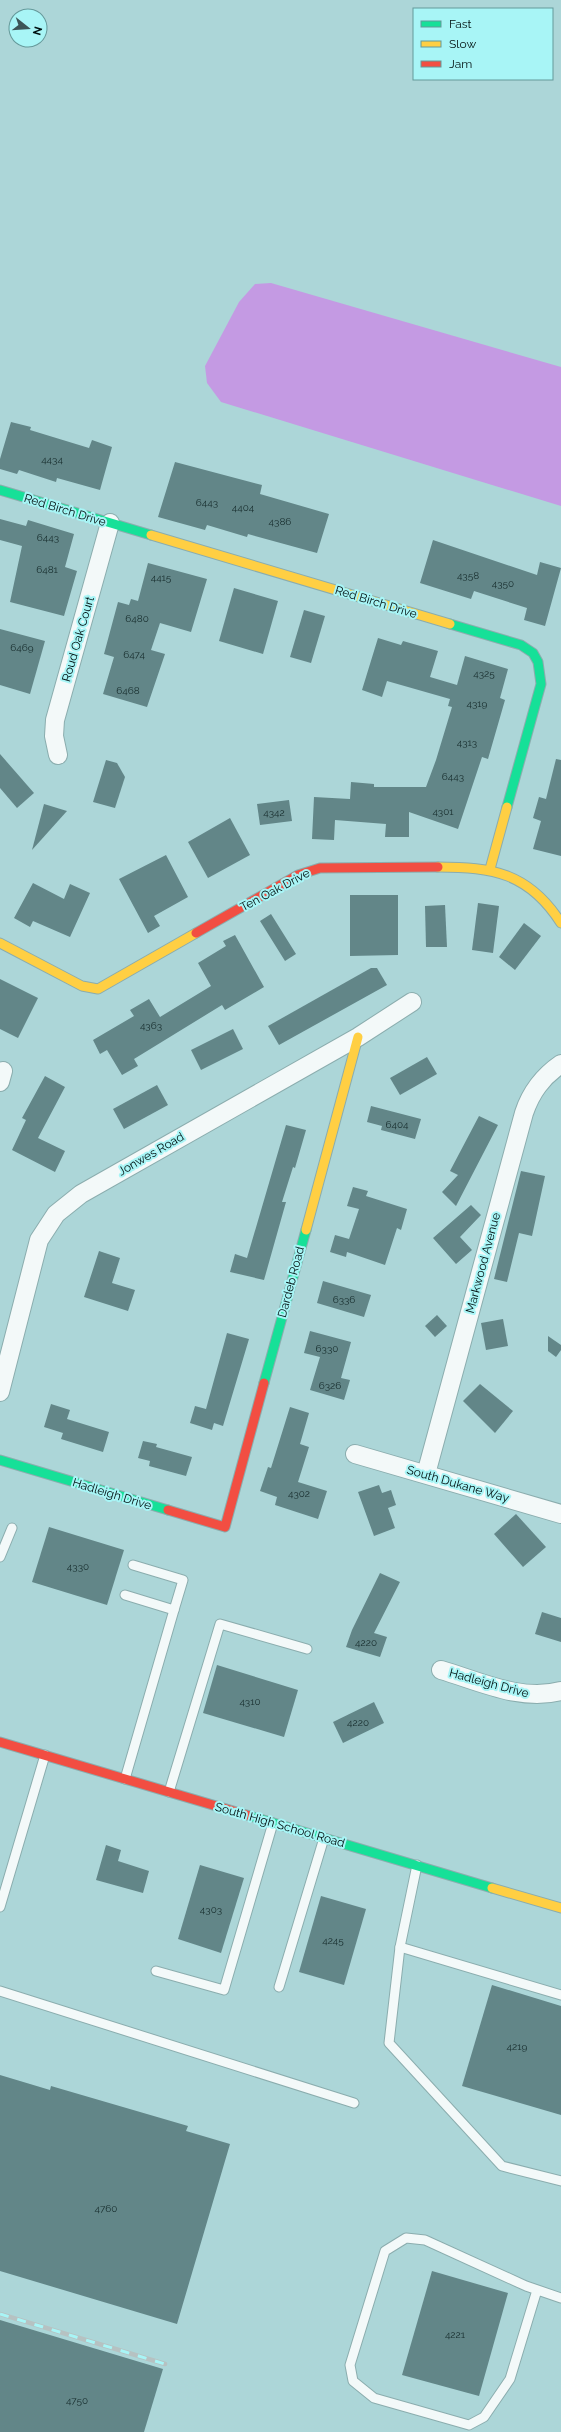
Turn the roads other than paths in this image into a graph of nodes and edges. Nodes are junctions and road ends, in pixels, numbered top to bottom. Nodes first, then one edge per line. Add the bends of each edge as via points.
1 (0, 490) edge
2 (110, 523) junction
3 (58, 755) dead end
4 (490, 869) junction
5 (561, 923) edge
6 (0, 943) edge
7 (412, 1002) dead end
8 (358, 1037) junction
9 (561, 1064) edge
10 (0, 1392) edge
11 (355, 1454) dead end
12 (0, 1460) edge
13 (426, 1474) junction
14 (561, 1514) edge
15 (225, 1527) joint
16 (12, 1528) dead end
17 (0, 1557) edge
18 (133, 1565) dead end
19 (125, 1595) dead end
20 (174, 1610) junction
21 (308, 1649) dead end
22 (441, 1670) dead end
23 (561, 1691) edge
24 (0, 1742) edge
25 (45, 1755) junction
26 (125, 1779) junction
27 (169, 1792) junction
28 (273, 1823) junction
29 (324, 1838) junction
30 (417, 1865) junction
31 (0, 1907) edge
32 (561, 1908) edge
33 (400, 1947) junction
34 (156, 1970) dead end
35 (279, 1987) dead end
36 (0, 1991) edge
37 (561, 1995) edge
38 (354, 2104) dead end
39 (561, 2181) edge
40 (537, 2290) junction
41 (561, 2298) edge

1 - 2 street, Red Birch Drive
2 - 3 street, Roud Oak Court via 55,720 54,736
2 - 4 street, Red Birch Drive via 521,645 531,651 540,665 541,684
4 - 5 street, Ten Oak Drive via 510,876 531,888 544,899
4 - 6 street, Ten Oak Drive via 464,867 308,870 98,989 82,986
7 - 8 street, Jonwes Road
8 - 10 street, Jonwes Road via 81,1194 56,1214 39,1240
8 - 15 street, Dardeb Road
9 - 13 street, Markwood Avenue via 542,1080 528,1101
11 - 13 street, South Dukane Way
12 - 15 street, Hadleigh Drive
13 - 14 street, South Dukane Way
16 - 17 lane
18 - 20 lane via 183,1580
19 - 20 lane
20 - 26 lane
21 - 27 lane via 220,1624
22 - 23 street, Hadleigh Drive via 518,1693 540,1695
24 - 25 street, South High School Road
25 - 26 street, South High School Road
25 - 31 lane
26 - 27 street, South High School Road
27 - 28 street, South High School Road
28 - 29 street, South High School Road
28 - 34 lane via 224,1990
29 - 30 street, South High School Road
29 - 35 lane
30 - 32 street, South High School Road
30 - 33 lane
33 - 37 lane
33 - 39 lane via 389,2043 502,2166
36 - 38 lane
40 - 40 lane via 425,2240 406,2238 385,2251 350,2365 353,2381 374,2398 469,2425 484,2417 510,2379
40 - 41 lane

